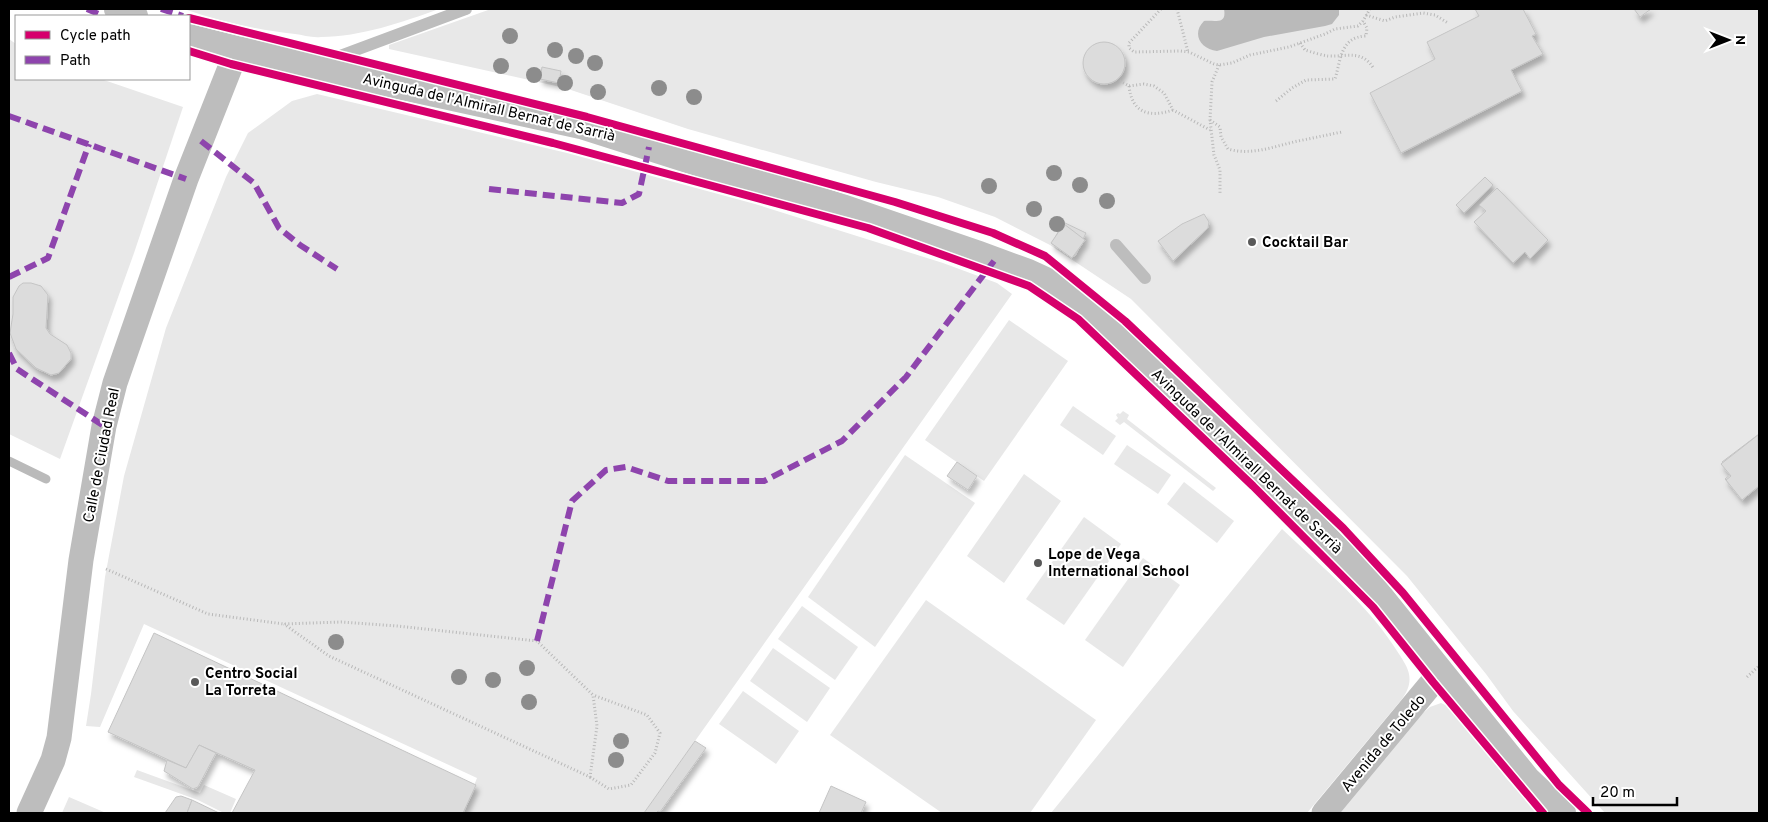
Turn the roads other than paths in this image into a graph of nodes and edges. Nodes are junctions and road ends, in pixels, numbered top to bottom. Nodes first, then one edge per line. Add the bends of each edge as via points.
1 (118, 9) edge
2 (466, 9) edge
3 (132, 15) edge
4 (190, 38) edge
5 (237, 50) junction
6 (312, 66) junction
7 (1116, 245) dead end
8 (1145, 278) dead end
9 (1441, 672) junction
10 (29, 813) edge
11 (1324, 813) edge
12 (1562, 813) edge

1 - 3 street
2 - 6 lane
4 - 5 street, Avinguda de l'Almirall Bernat de Sarrià
5 - 6 street, Avinguda de l'Almirall Bernat de Sarrià
5 - 10 street, Calle de Ciudad Real via 186,179 115,383 104,426 81,560 59,738 53,760
6 - 9 street, Avinguda de l'Almirall Bernat de Sarrià via 581,125 842,208 1065,290 1190,403 1363,576
7 - 8 lane
9 - 11 street, Avenida de Toledo
9 - 12 street, Avinguda de l'Almirall Bernat de Sarrià via 1527,780

